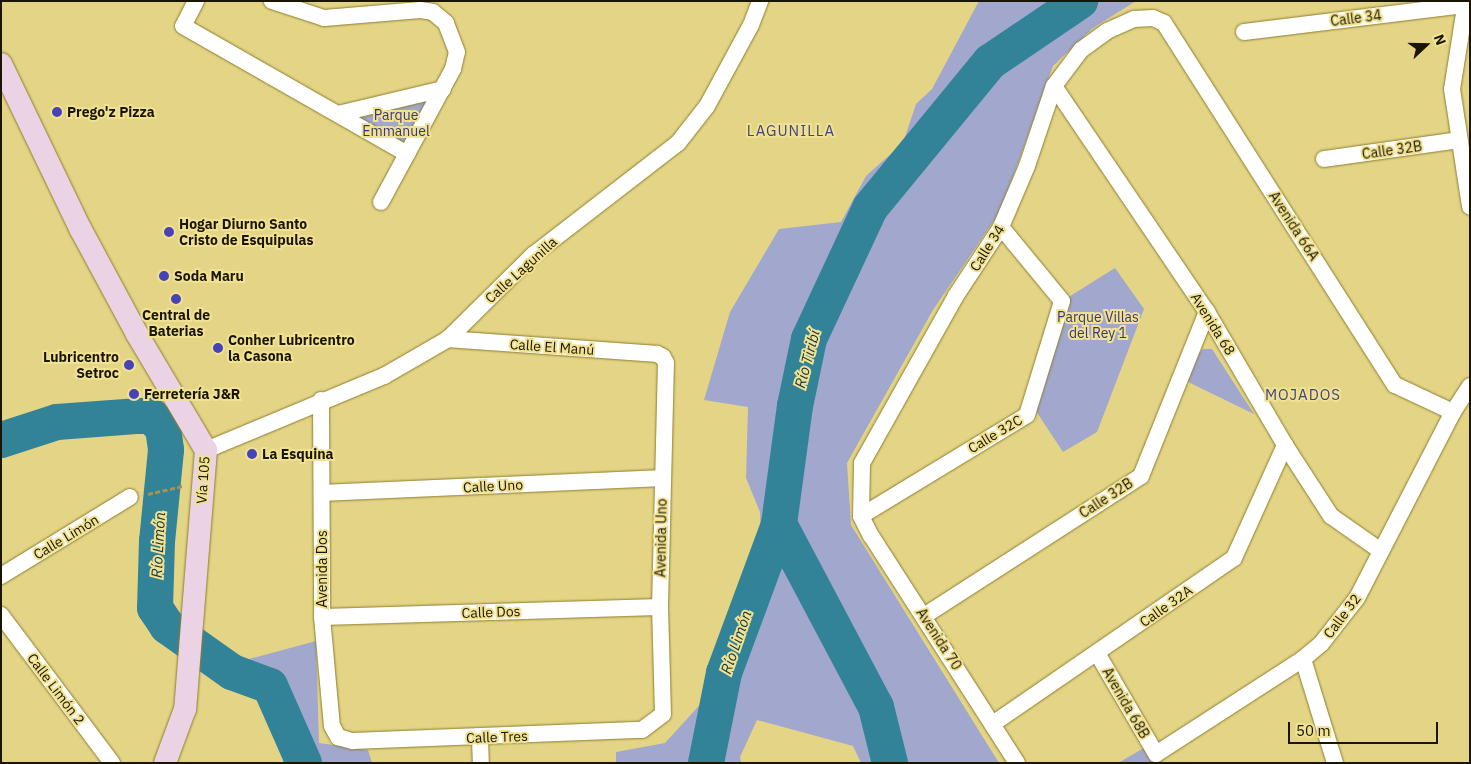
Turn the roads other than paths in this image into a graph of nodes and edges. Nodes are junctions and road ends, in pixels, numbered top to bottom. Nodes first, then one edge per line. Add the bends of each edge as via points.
1 (196, 1) edge
2 (272, 1) edge
3 (760, 1) edge
4 (1465, 3) edge
5 (1153, 18) joint
6 (1244, 32) dead end
7 (1, 64) edge
8 (1054, 86) junction
9 (443, 89) junction
10 (338, 114) junction
11 (1459, 140) junction
12 (407, 154) junction
13 (1324, 159) dead end
14 (381, 202) dead end
15 (1470, 206) edge
16 (1001, 226) junction
17 (1207, 312) junction
18 (448, 339) junction
19 (657, 354) joint
20 (1470, 386) edge
21 (321, 400) junction
22 (1453, 412) junction
23 (1285, 445) junction
24 (206, 450) junction
25 (662, 478) junction
26 (323, 493) junction
27 (130, 498) road end
28 (861, 516) junction
29 (1381, 551) junction
30 (1, 576) edge
31 (660, 607) junction
32 (1, 615) edge
33 (924, 616) junction
34 (322, 617) junction
35 (1098, 653) junction
36 (1303, 659) junction
37 (655, 723) joint
38 (994, 723) junction
39 (338, 737) joint
40 (480, 738) junction
41 (1156, 754) joint
42 (112, 763) edge
43 (166, 763) edge
44 (481, 763) edge
45 (1017, 763) edge
46 (1336, 763) edge

1 - 10 street via 183,26
2 - 9 street via 324,18 420,10 433,12 446,23 457,52
3 - 18 street, Calle Lagunilla via 751,25 707,106 678,143 533,255
4 - 6 street, Calle 34
4 - 11 street via 1452,89
5 - 8 street, Calle 34 via 1134,19 1107,31 1081,50
5 - 22 street, Avenida 66A via 1164,23 1395,384
7 - 24 main road, Vía 105 via 81,230 137,334
8 - 16 street, Calle 34 via 1027,166
8 - 17 street, Avenida 68
9 - 10 street
9 - 12 street
10 - 12 street
11 - 13 street, Calle 32B
11 - 15 street
12 - 14 street
16 - 28 street, Calle 34 via 955,297 862,463
16 - 28 street, Calle 32C via 1062,301 1027,416
17 - 23 street, Avenida 68
17 - 33 street, Calle 32B via 1141,476
18 - 19 street, Calle El Manú
18 - 21 street, Calle Lagunilla via 384,376
19 - 25 street, Avenida Uno via 666,363
20 - 22 street, Calle 32
21 - 24 street, Calle Lagunilla
21 - 26 street, Avenida Dos
22 - 29 street, Calle 32
23 - 29 street, Avenida 68 via 1331,516
23 - 35 street, Calle 32A via 1234,558
24 - 43 main road, Vía 105 via 185,709
25 - 26 street, Calle Uno
25 - 31 street, Avenida Uno
26 - 34 street, Avenida Dos
27 - 30 street, Calle Limón
28 - 33 street, Avenida 70
29 - 36 street, Calle 32 via 1358,598 1321,644
31 - 34 street, Calle Dos
31 - 37 street, Avenida Uno via 662,714
32 - 42 street, Calle Limón 2
33 - 38 street, Avenida 70
34 - 39 street, Avenida Dos via 332,726
35 - 38 street, Calle 32A
35 - 41 street, Avenida 68B
36 - 41 street, Calle 32
36 - 46 street
37 - 40 street, Calle Tres via 642,730
38 - 45 street, Avenida 70
39 - 40 street, Calle Tres via 352,741
40 - 44 street

